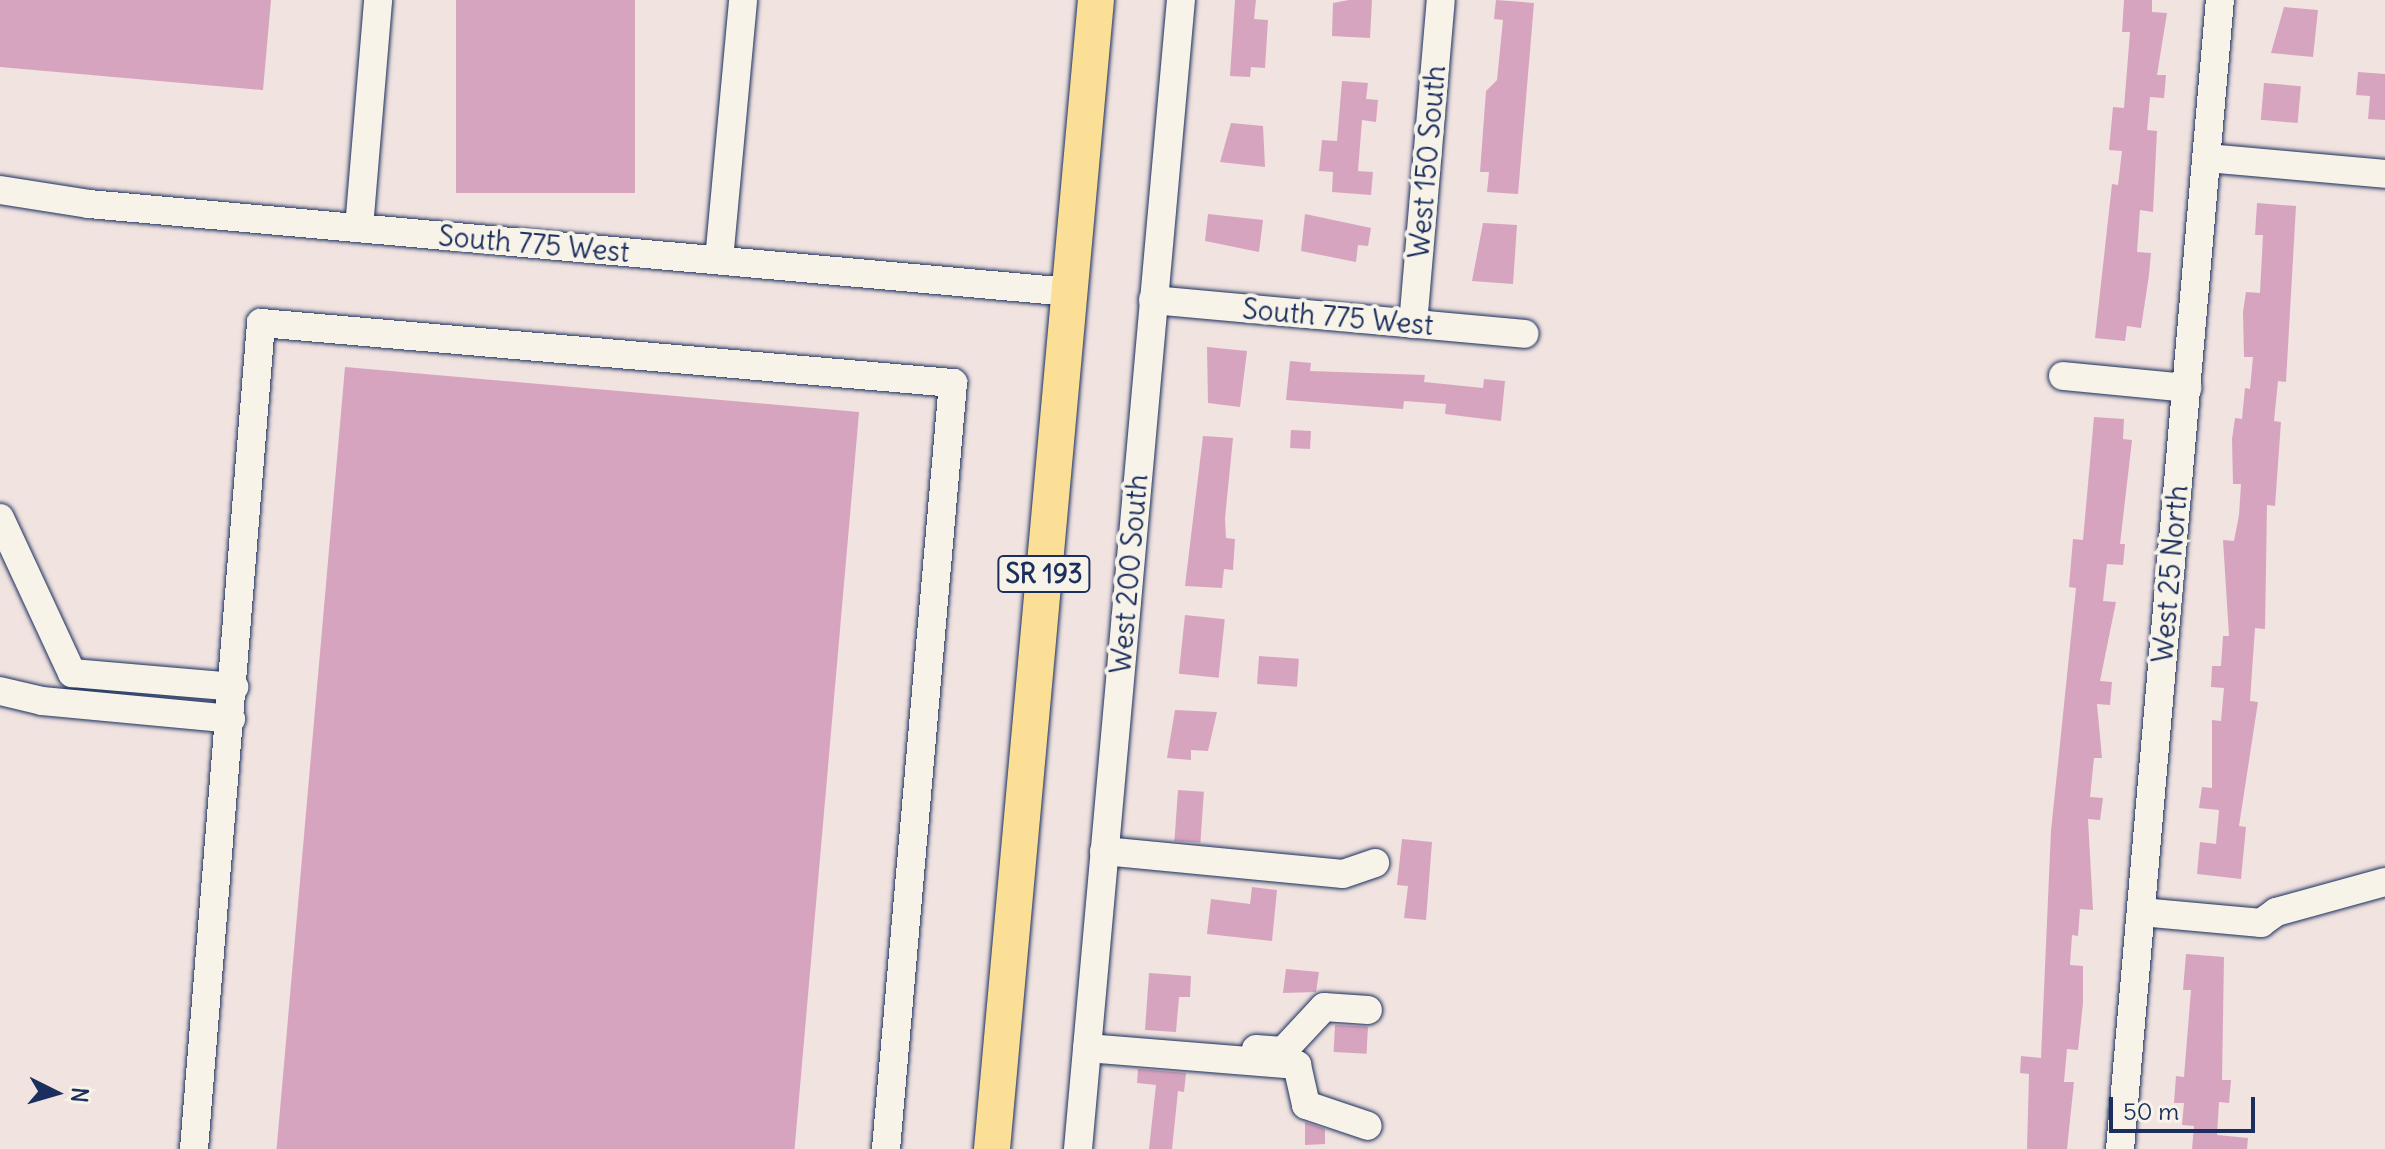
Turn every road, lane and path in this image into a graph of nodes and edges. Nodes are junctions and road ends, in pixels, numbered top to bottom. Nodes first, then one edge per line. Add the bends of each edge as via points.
1 (378, 0) edge
2 (743, 0) edge
3 (1096, 0) edge
4 (1181, 0) edge
5 (1441, 0) edge
6 (2220, 0) edge
7 (2207, 158) junction
8 (2385, 174) edge
9 (0, 190) edge
10 (359, 228) junction
11 (719, 260) junction
12 (1069, 292) junction
13 (1153, 300) junction
14 (1413, 324) junction
15 (1524, 334) dead end
16 (2063, 376) dead end
17 (2187, 388) junction
18 (0, 518) edge
19 (234, 687) junction
20 (0, 691) edge
21 (231, 719) junction
22 (1104, 851) junction
23 (1375, 863) dead end
24 (2385, 882) edge
25 (2141, 912) junction
26 (1368, 1010) dead end
27 (1087, 1040) junction
28 (1368, 1126) dead end
29 (194, 1149) edge
30 (886, 1149) edge
31 (992, 1149) edge
32 (1078, 1149) edge
33 (2120, 1149) edge

1 - 10 street
2 - 11 street
3 - 12 main road, SR 193
4 - 13 street, West 200 South
5 - 14 street, West 150 South
6 - 7 street, West 25 North
7 - 8 street
7 - 17 street, West 25 North
9 - 10 street, South 775 West
10 - 11 street, South 775 West
11 - 12 street, South 775 West
12 - 31 main road, SR 193
13 - 14 street, South 775 West
13 - 22 street, West 200 South
14 - 15 street, South 775 West
16 - 17 street
17 - 25 street, West 25 North
18 - 19 street via 72,673
19 - 21 street
19 - 30 street via 261,323 953,383
20 - 21 street via 42,701
21 - 29 street
22 - 23 street via 1343,874
22 - 27 street, West 200 South
24 - 25 street via 2276,912 2261,923
25 - 33 street, West 25 North
26 - 27 street via 1324,1007 1283,1051
27 - 28 street via 1297,1065 1306,1105
27 - 32 street, West 200 South

